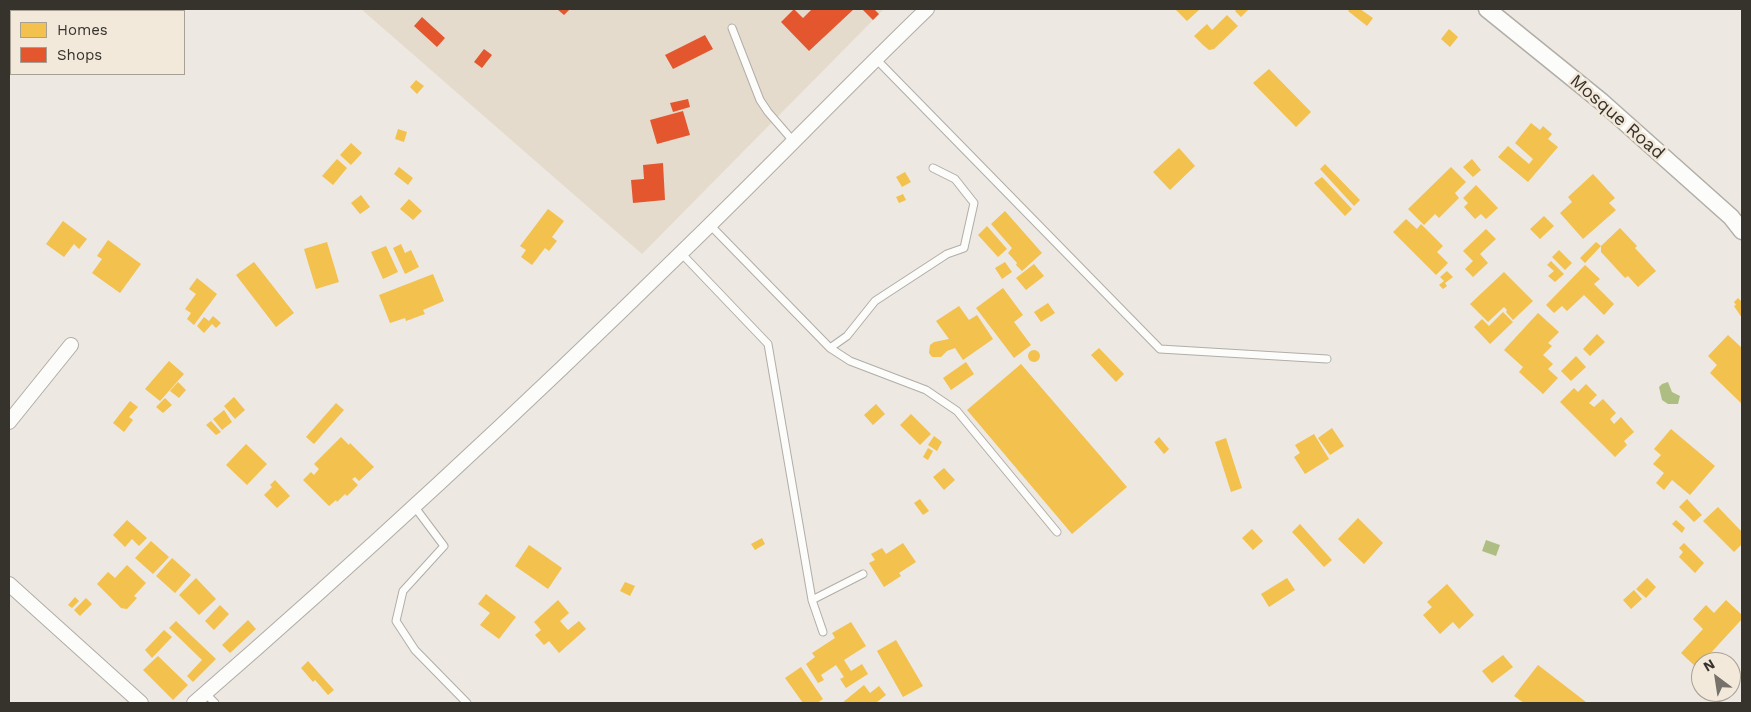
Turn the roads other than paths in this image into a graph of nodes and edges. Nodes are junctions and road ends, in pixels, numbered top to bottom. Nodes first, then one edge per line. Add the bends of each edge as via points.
1 (927, 9) edge
2 (1487, 9) edge
3 (732, 28) dead end
4 (876, 59) junction
5 (794, 142) junction
6 (933, 168) dead end
7 (710, 225) junction
8 (1742, 230) edge
9 (682, 253) junction
10 (71, 345) dead end
11 (830, 348) junction
12 (1327, 360) dead end
13 (9, 422) edge
14 (414, 506) junction
15 (1057, 532) dead end
16 (863, 574) dead end
17 (9, 584) edge
18 (812, 600) junction
19 (823, 632) dead end
20 (210, 698) edge
21 (141, 703) edge
22 (194, 703) edge
23 (468, 703) edge

1 - 4 street
2 - 8 street, Mosque Road via 1602,102
3 - 5 lane via 760,100
4 - 5 street
4 - 12 lane via 1160,349
5 - 7 street
6 - 11 lane via 955,179 974,202 964,248 947,254 875,301 847,336
7 - 9 street
7 - 11 lane
9 - 14 street
9 - 18 lane via 768,344
10 - 13 street
11 - 15 lane via 850,362 926,390 957,411
14 - 20 street
14 - 23 lane via 444,546 403,591 396,621 415,650
16 - 18 lane
17 - 21 street
18 - 19 lane
20 - 22 street

